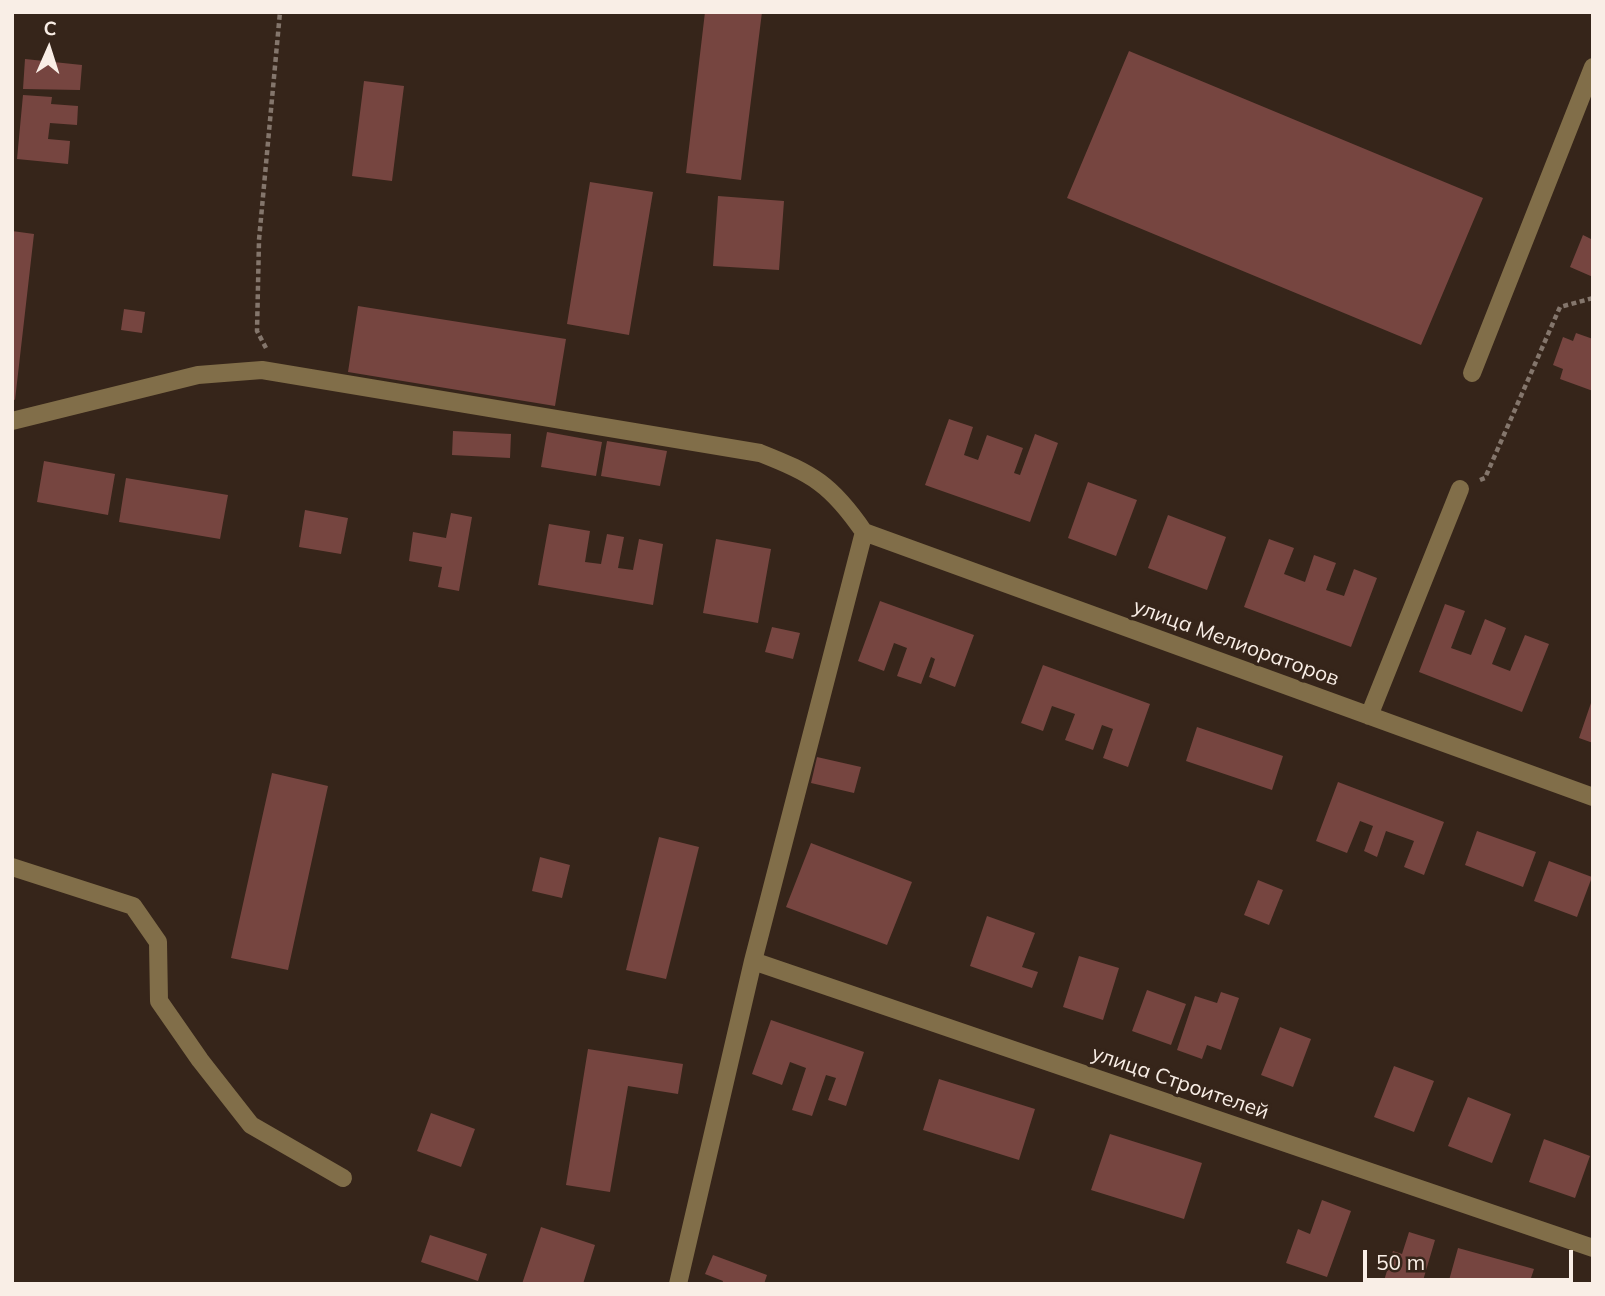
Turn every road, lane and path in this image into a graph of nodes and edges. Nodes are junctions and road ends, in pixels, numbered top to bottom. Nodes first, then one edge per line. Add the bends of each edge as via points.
1 (280, 12) edge
2 (1593, 67) edge
3 (1593, 298) edge
4 (279, 373) junction
5 (1472, 373) dead end
6 (12, 421) edge
7 (1460, 489) joint
8 (864, 533) junction
9 (1369, 716) junction
10 (1593, 797) edge
11 (12, 867) edge
12 (753, 961) junction
13 (343, 1178) dead end
14 (1593, 1248) edge
15 (678, 1284) edge

1 - 4 path via 259,240 257,331
2 - 5 street
3 - 7 path via 1560,307 1485,478
4 - 6 street via 198,375
4 - 8 street via 760,453 807,472 843,503
7 - 9 street
8 - 9 street, улица Мелиораторов
8 - 12 street
9 - 10 street, улица Мелиораторов
11 - 13 street via 133,906 158,942 159,1001 200,1060 251,1125
12 - 14 street, улица Строителей
12 - 15 street

